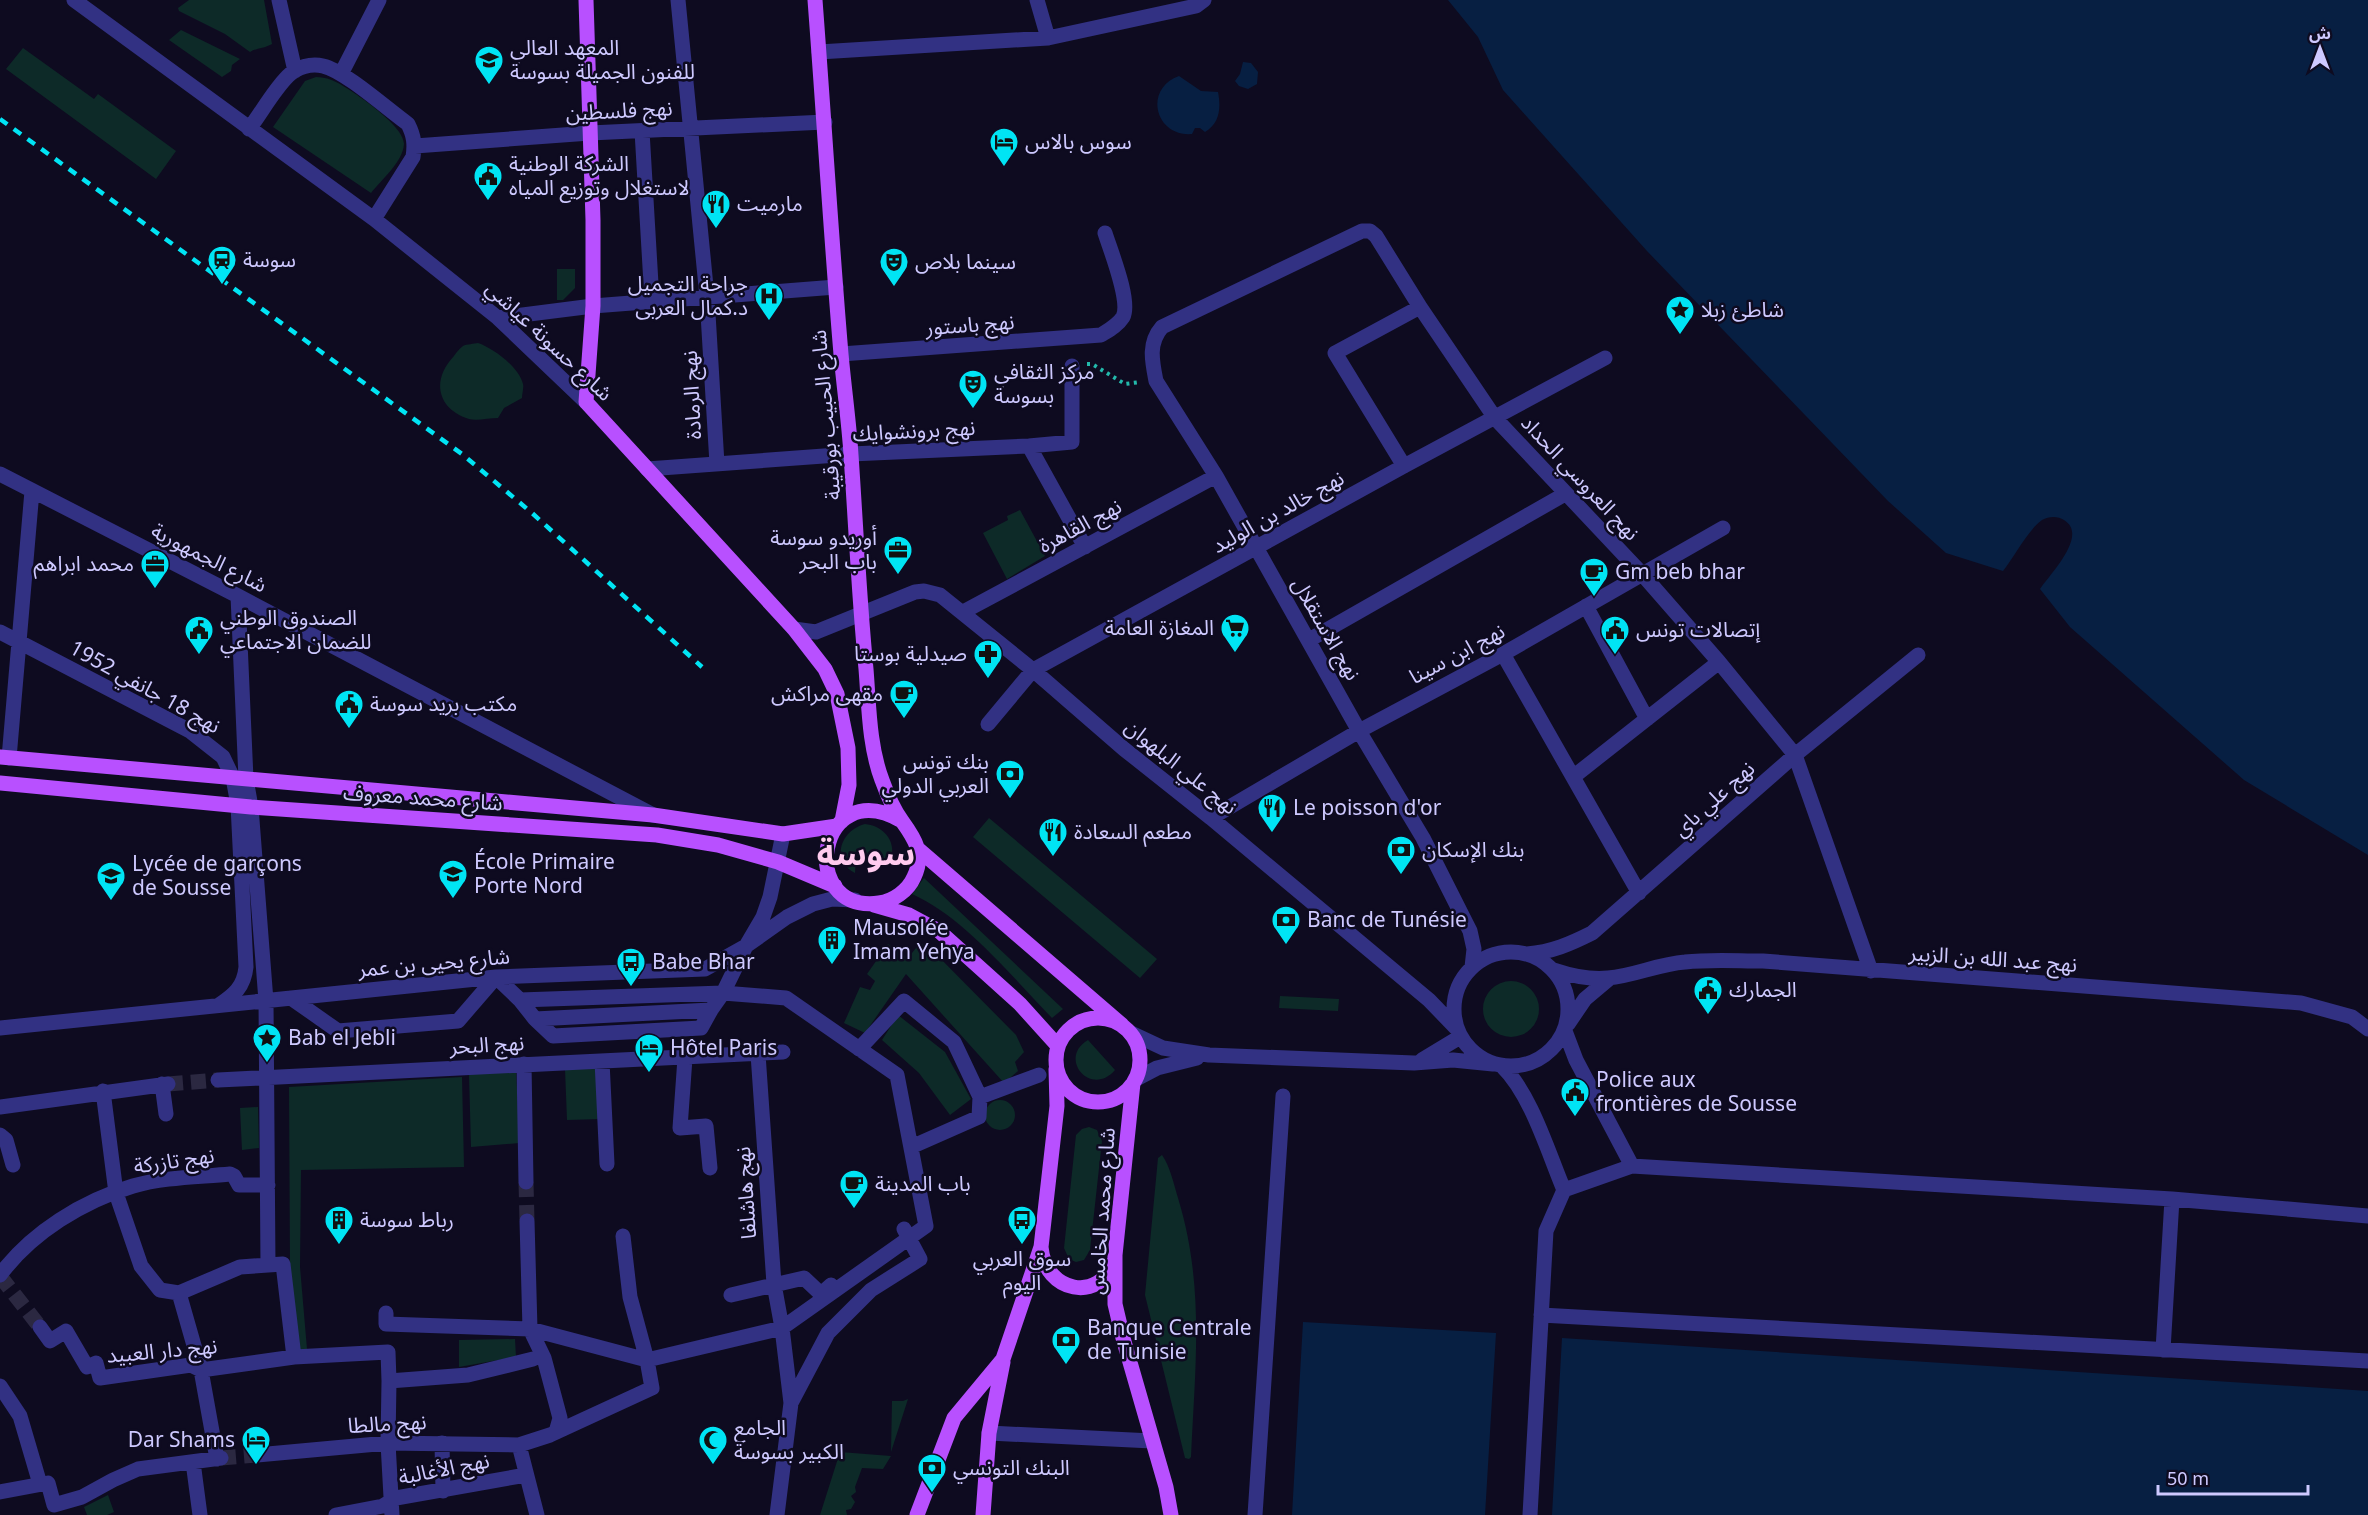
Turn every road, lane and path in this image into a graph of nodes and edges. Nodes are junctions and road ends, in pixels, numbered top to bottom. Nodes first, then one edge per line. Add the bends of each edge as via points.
1 (74, 0) edge
2 (279, 0) edge
3 (379, 0) edge
4 (586, 0) edge
5 (678, 0) edge
6 (815, 0) edge
7 (1037, 0) edge
8 (1204, 0) edge
9 (1048, 38) junction
10 (819, 52) junction
11 (295, 71) junction
12 (341, 74) junction
13 (825, 122) junction
14 (249, 129) junction
15 (692, 129) junction
16 (642, 131) junction
17 (590, 133) junction
18 (415, 146) junction
19 (374, 219) junction
20 (1105, 233) dead end
21 (836, 287) junction
22 (707, 297) junction
23 (651, 301) junction
24 (593, 306) junction
25 (1420, 307) junction
26 (498, 318) junction
27 (1152, 346) joint
28 (841, 354) junction
29 (1605, 358) dead end
30 (1072, 366) joint
31 (1156, 381) junction
32 (586, 402) junction
33 (1495, 418) junction
34 (1029, 446) junction
35 (851, 454) junction
36 (717, 464) junction
37 (1404, 466) junction
38 (647, 469) junction
39 (0, 474) edge
40 (1216, 476) junction
41 (32, 491) junction
42 (1565, 494) junction
43 (1723, 528) dead end
44 (1084, 547) junction
45 (1256, 548) junction
46 (1643, 575) junction
47 (238, 596) junction
48 (1586, 606) junction
49 (963, 612) junction
50 (861, 615) junction
51 (794, 629) junction
52 (0, 632) edge
53 (1309, 640) junction
54 (18, 641) junction
55 (1503, 654) junction
56 (1918, 655) dead end
57 (1719, 662) junction
58 (1033, 670) junction
59 (1647, 719) junction
60 (988, 724) dead end
61 (1359, 731) junction
62 (1795, 755) junction
63 (5, 757) edge
64 (1573, 777) junction
65 (240, 779) junction
66 (0, 783) edge
67 (244, 806) junction
68 (653, 815) junction
69 (1210, 818) junction
70 (902, 821) junction
71 (840, 824) junction
72 (783, 834) junction
73 (918, 849) junction
74 (778, 862) junction
75 (836, 886) junction
76 (1640, 893) junction
77 (862, 902) junction
78 (1470, 931) junction
79 (746, 946) junction
80 (1504, 952) junction
81 (1527, 954) junction
82 (1472, 967) junction
83 (1554, 970) junction
84 (1871, 971) junction
85 (496, 977) junction
86 (1610, 978) junction
87 (723, 993) junction
88 (291, 998) junction
89 (520, 1000) junction
90 (266, 1001) junction
91 (218, 1005) junction
92 (0, 1028) edge
93 (1566, 1028) junction
94 (1126, 1029) junction
95 (2368, 1029) edge
96 (1459, 1033) junction
97 (1058, 1045) junction
98 (859, 1049) junction
99 (783, 1052) dead end
100 (758, 1054) junction
101 (1209, 1055) junction
102 (685, 1058) junction
103 (602, 1061) junction
104 (1414, 1063) junction
105 (524, 1064) junction
106 (1497, 1065) junction
107 (1056, 1069) junction
108 (1039, 1075) dead end
109 (268, 1079) junction
110 (218, 1080) tunnel mouth
111 (1134, 1081) junction
112 (103, 1091) junction
113 (1283, 1096) dead end
114 (980, 1097) junction
115 (0, 1107) edge
116 (166, 1114) dead end
117 (0, 1135) edge
118 (911, 1147) junction
119 (607, 1164) dead end
120 (13, 1165) dead end
121 (1632, 1166) junction
122 (710, 1168) dead end
123 (526, 1182) tunnel mouth
124 (268, 1185) junction
125 (1564, 1190) junction
126 (116, 1193) junction
127 (2172, 1199) junction
128 (2368, 1216) edge
129 (527, 1221) tunnel mouth
130 (907, 1233) junction
131 (623, 1236) dead end
132 (1041, 1247) junction
133 (1115, 1255) junction
134 (268, 1265) junction
135 (0, 1275) edge
136 (774, 1284) junction
137 (179, 1293) junction
138 (731, 1294) dead end
139 (386, 1313) dead end
140 (1541, 1315) junction
141 (40, 1328) tunnel mouth
142 (782, 1328) junction
143 (530, 1329) junction
144 (2163, 1350) junction
145 (294, 1357) junction
146 (533, 1359) dead end
147 (1003, 1359) junction
148 (647, 1360) junction
149 (2368, 1361) edge
150 (201, 1370) junction
151 (389, 1381) junction
152 (0, 1386) edge
153 (791, 1403) junction
154 (556, 1432) junction
155 (989, 1433) junction
156 (1152, 1441) junction
157 (388, 1443) junction
158 (442, 1443) junction
159 (519, 1445) junction
160 (257, 1455) tunnel mouth
161 (193, 1462) junction
162 (526, 1475) junction
163 (40, 1484) junction
164 (443, 1491) junction
165 (0, 1492) edge
166 (391, 1508) edge
167 (200, 1515) edge
168 (336, 1515) edge
169 (537, 1515) edge
170 (777, 1515) edge
171 (917, 1515) edge
172 (983, 1515) edge
173 (1171, 1515) edge
174 (1255, 1515) edge
175 (1530, 1515) edge

1 - 14 street, شارع حسونة عياشي
2 - 11 street
3 - 12 street
4 - 17 main road
5 - 15 street, نهج الرمادة
6 - 10 main road, شارع الحبيب بورقيبة
7 - 9 street
8 - 9 street via 1196,6
9 - 10 street
10 - 13 main road, شارع الحبيب بورقيبة
11 - 12 street via 312,65
11 - 14 street
12 - 18 street via 408,124
13 - 15 street, نهج فلسطين
13 - 21 main road, شارع الحبيب بورقيبة
14 - 19 street, شارع حسونة عياشي
15 - 16 street, نهج فلسطين
15 - 22 street, نهج الرمادة
16 - 17 street, نهج فلسطين
16 - 23 street
17 - 18 street, نهج فلسطين
17 - 24 main road
18 - 19 street via 408,167
19 - 26 street, شارع حسونة عياشي
20 - 28 street, نهج باستور via 1126,303 1123,316 1101,335
21 - 22 street
21 - 28 main road, شارع الحبيب بورقيبة
22 - 23 street
22 - 36 street, نهج الرمادة
23 - 24 street
24 - 26 street
24 - 32 main road
25 - 27 street, نهج العروسي الحداد via 1376,236 1362,231 1162,327
25 - 33 street, نهج العروسي الحداد
25 - 37 street via 1335,353
26 - 32 street, شارع حسونة عياشي
27 - 31 street, نهج الاستقلال
28 - 35 main road, شارع الحبيب بورقيبة
29 - 33 street, نهج خالد بن الوليد
30 - 31 path via 1092,364 1125,384
30 - 34 street, نهج برونشوايك via 1072,442
31 - 40 street, نهج الاستقلال
32 - 38 main road, شارع حسونة عياشي
33 - 37 street, نهج خالد بن الوليد
33 - 42 street, نهج العروسي الحداد
34 - 35 street, نهج برونشوايك
34 - 44 street
35 - 36 street, نهج برونشوايك
35 - 50 main road, شارع الحبيب بورقيبة
36 - 38 street, نهج برونشوايك
37 - 45 street, نهج خالد بن الوليد
38 - 51 main road, شارع حسونة عياشي
39 - 41 street, شارع الجمهورية
40 - 44 street, نهج القاهرة
40 - 45 street, نهج الاستقلال
41 - 47 street, شارع الجمهورية
41 - 54 street
42 - 46 street, نهج العروسي الحداد
42 - 53 street
43 - 46 street, نهج ابن سينا
44 - 49 street, نهج القاهرة
45 - 53 street, نهج الاستقلال
45 - 58 street, نهج خالد بن الوليد
46 - 48 street, نهج ابن سينا
46 - 57 street, نهج العروسي الحداد
47 - 65 street
47 - 68 street, شارع الجمهورية
48 - 55 street, نهج ابن سينا
48 - 59 street
49 - 50 street, نهج علي البلهوان via 940,595 924,591
49 - 58 street, نهج علي البلهوان
50 - 51 street, نهج علي البلهوان via 816,632
50 - 70 main road, شارع الحبيب بورقيبة via 877,764
51 - 71 main road, شارع حسونة عياشي via 825,669 842,713 850,769
52 - 54 street, نهج 18 جانفي 1952
53 - 61 street, نهج الاستقلال
54 - 63 street
54 - 65 street, نهج 18 جانفي 1952 via 190,731 223,757
55 - 61 street, نهج ابن سينا
55 - 64 street
56 - 62 street, نهج علي باي
57 - 59 street
57 - 62 street, نهج العروسي الحداد
58 - 60 street, نهج خالد بن الوليد
58 - 69 street, نهج علي البلهوان
59 - 64 street
61 - 69 street, نهج ابن سينا
61 - 78 street, نهج الاستقلال via 1423,838
62 - 76 street, نهج علي باي
62 - 84 street, نهج العروسي الحداد
63 - 65 main road, شارع محمد معروف
64 - 76 street
65 - 67 street
65 - 68 main road, شارع محمد معروف
66 - 67 main road, شارع محمد معروف
67 - 74 main road, شارع محمد معروف via 657,835 718,845
67 - 90 street
67 - 91 street via 246,968 242,985
68 - 72 main road, شارع محمد معروف
69 - 96 street, نهج علي البلهوان via 1429,1000
70 - 71 main road via 875,810 860,812
70 - 73 main road
71 - 72 main road, شارع محمد معروف
71 - 75 main road via 829,837 825,850 828,875
72 - 74 street
73 - 77 main road via 918,865 906,889 882,903
73 - 94 main road
74 - 75 main road, شارع محمد معروف
74 - 79 street via 767,907
75 - 77 main road via 844,895
76 - 81 street, نهج علي باي via 1592,933 1547,952
77 - 79 street, شارع يحيى بن عمر via 832,899 813,904
77 - 97 main road via 909,915 939,931 1020,1004
78 - 80 street, نهج الاستقلال via 1485,944
78 - 82 street, نهج الاستقلال
79 - 85 street, شارع يحيى بن عمر via 705,969
79 - 87 street
80 - 81 street
80 - 82 street
81 - 83 street
82 - 96 street via 1463,977 1454,1002
83 - 86 street, نهج عبد الله بن الزبير via 1582,978
83 - 93 street via 1568,997
84 - 86 street, نهج عبد الله بن الزبير via 1695,961
84 - 95 street, نهج عبد الله بن الزبير via 2301,1003 2352,1017
85 - 88 street, شارع يحيى بن عمر
85 - 88 street via 458,1021 338,1031
85 - 89 street
86 - 93 street, نهج عبد الله بن الزبير via 1585,999
87 - 89 street
87 - 89 street via 701,1028 553,1036
87 - 98 street via 786,998
88 - 90 street, شارع يحيى بن عمر
90 - 91 street, شارع يحيى بن عمر
90 - 109 street
91 - 92 street, شارع يحيى بن عمر
93 - 106 street via 1557,1044 1539,1059 1517,1066
93 - 121 street via 1576,1060
94 - 97 main road via 1103,1018 1082,1021 1072,1026
94 - 101 street via 1163,1048
94 - 111 main road via 1136,1042 1140,1061
96 - 104 street via 1438,1052
96 - 106 street via 1480,1058
97 - 107 main road
98 - 114 street via 904,1001 954,1042
98 - 118 street via 897,1075
99 - 100 street, نهج البحر
100 - 102 street, نهج البحر
100 - 136 street, نهج هاشلفا
101 - 104 street
101 - 111 street via 1166,1065
102 - 103 street, نهج البحر
102 - 122 street via 680,1128 706,1126
103 - 105 street, نهج البحر
103 - 119 street
104 - 106 street via 1453,1060
105 - 109 street, نهج البحر
105 - 123 street
106 - 125 street via 1512,1076 1523,1092
107 - 111 main road via 1071,1093 1090,1101 1111,1100
107 - 132 main road via 1057,1106
108 - 114 street
109 - 110 street, نهج البحر
109 - 124 street
111 - 133 main road, شارع محمد الخامس
112 - 115 street
112 - 116 street via 165,1084
112 - 126 street
113 - 174 street
114 - 118 street via 978,1117
117 - 120 street via 6,1140
118 - 130 street via 926,1226
121 - 125 street
121 - 127 street
124 - 126 street, نهج تازركة via 239,1185 230,1174 134,1185
124 - 134 street
125 - 140 street via 1546,1231
126 - 135 street via 64,1215 12,1258
126 - 137 street via 141,1266 160,1290
127 - 128 street
127 - 144 street
129 - 143 street
130 - 136 street via 820,1294 804,1278
130 - 142 street
130 - 153 street via 920,1259 871,1290 828,1333
131 - 148 street via 630,1297
132 - 133 main road via 1047,1272 1057,1281 1081,1288 1104,1277
132 - 147 main road
133 - 156 main road, شارع محمد الخامس via 1114,1293 1119,1322
134 - 137 street via 240,1267
134 - 145 street via 283,1264
136 - 138 street
136 - 142 street, نهج هاشلفا
137 - 150 street
139 - 143 street via 386,1324
140 - 144 street
140 - 175 street
141 - 150 street, نهج دار العبيد via 50,1341 66,1331 87,1367 96,1363 100,1378 191,1365
142 - 148 street
142 - 153 street, نهج هاشلفا
143 - 148 street
143 - 154 street via 544,1358 560,1418
144 - 149 street
145 - 150 street, نهج دار العبيد
145 - 151 street, نهج دار العبيد via 388,1352
146 - 151 street via 468,1375
147 - 155 main road
147 - 171 main road via 954,1418
148 - 154 street via 652,1388
150 - 161 street via 219,1458
151 - 157 street
152 - 163 street via 20,1416
153 - 170 street
154 - 159 street
155 - 156 street
155 - 172 main road
156 - 173 main road, شارع محمد الخامس
157 - 158 street, نهج مالطا
157 - 160 street, نهج مالطا
157 - 166 street
158 - 159 street, نهج مالطا
158 - 164 street
159 - 162 street
161 - 163 street via 138,1469 82,1497 54,1505 48,1483
161 - 167 street
162 - 164 street, نهج الأغالبة
162 - 169 street
163 - 165 street
164 - 166 street, نهج الأغالبة via 396,1498
166 - 168 street, نهج الأغالبة

